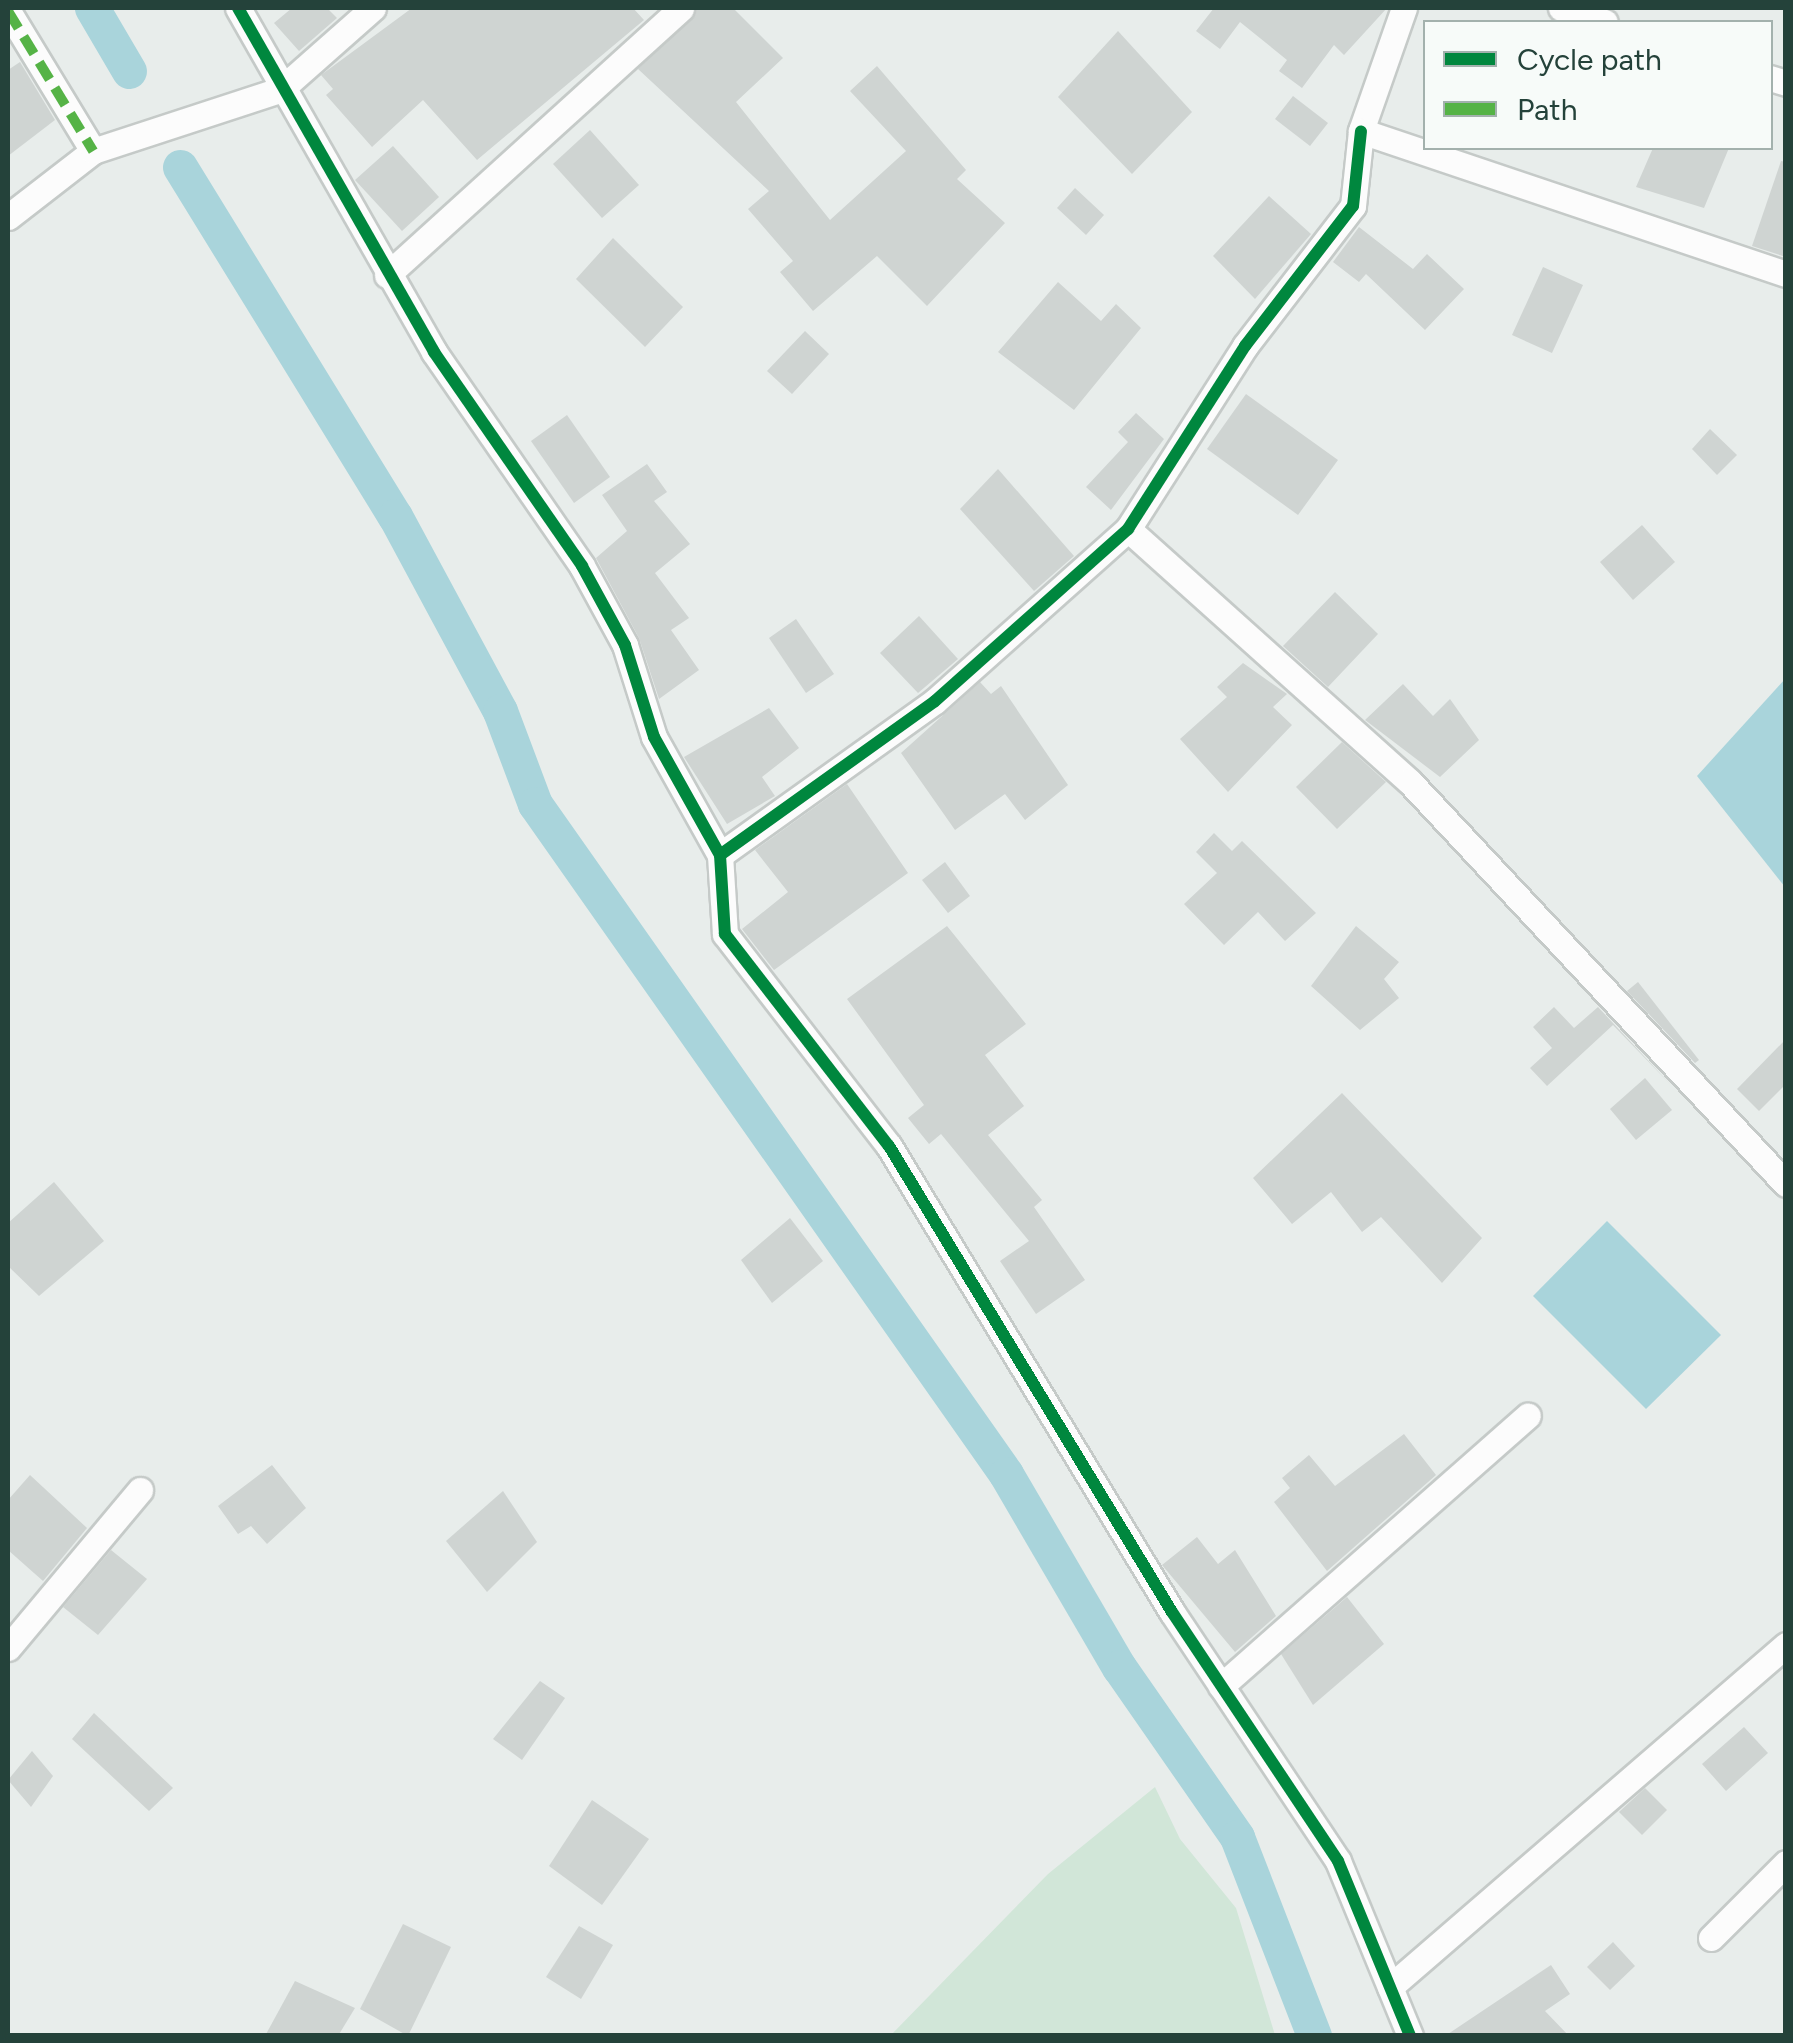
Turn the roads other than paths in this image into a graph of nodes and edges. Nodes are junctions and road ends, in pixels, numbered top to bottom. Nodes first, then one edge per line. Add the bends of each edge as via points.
1 (238, 8) edge
2 (373, 8) edge
3 (680, 8) edge
4 (1404, 8) edge
5 (1560, 8) edge
6 (8, 11) edge
7 (1599, 20) edge
8 (280, 90) junction
9 (1361, 131) junction
10 (93, 151) junction
11 (8, 217) edge
12 (1786, 274) edge
13 (387, 275) junction
14 (1128, 529) junction
15 (720, 855) junction
16 (1786, 1184) edge
17 (1528, 1415) dead end
18 (140, 1490) dead end
19 (1786, 1645) edge
20 (8, 1648) edge
21 (1221, 1686) junction
22 (1786, 1864) edge
23 (1711, 1938) dead end
24 (1390, 1987) junction
25 (1410, 2036) edge

1 - 8 street
2 - 8 street
3 - 13 street
4 - 9 street
5 - 7 street
6 - 10 street
8 - 10 street
8 - 13 street
9 - 12 street
9 - 14 street via 1353,206 1245,346
10 - 11 street
13 - 15 street via 582,566 625,645 654,738
14 - 15 street via 935,702
14 - 16 street via 1409,781
15 - 21 street via 718,910 734,950 890,1146
17 - 21 street
18 - 20 street
19 - 24 street
21 - 24 street via 1338,1862
22 - 23 street
24 - 25 street

